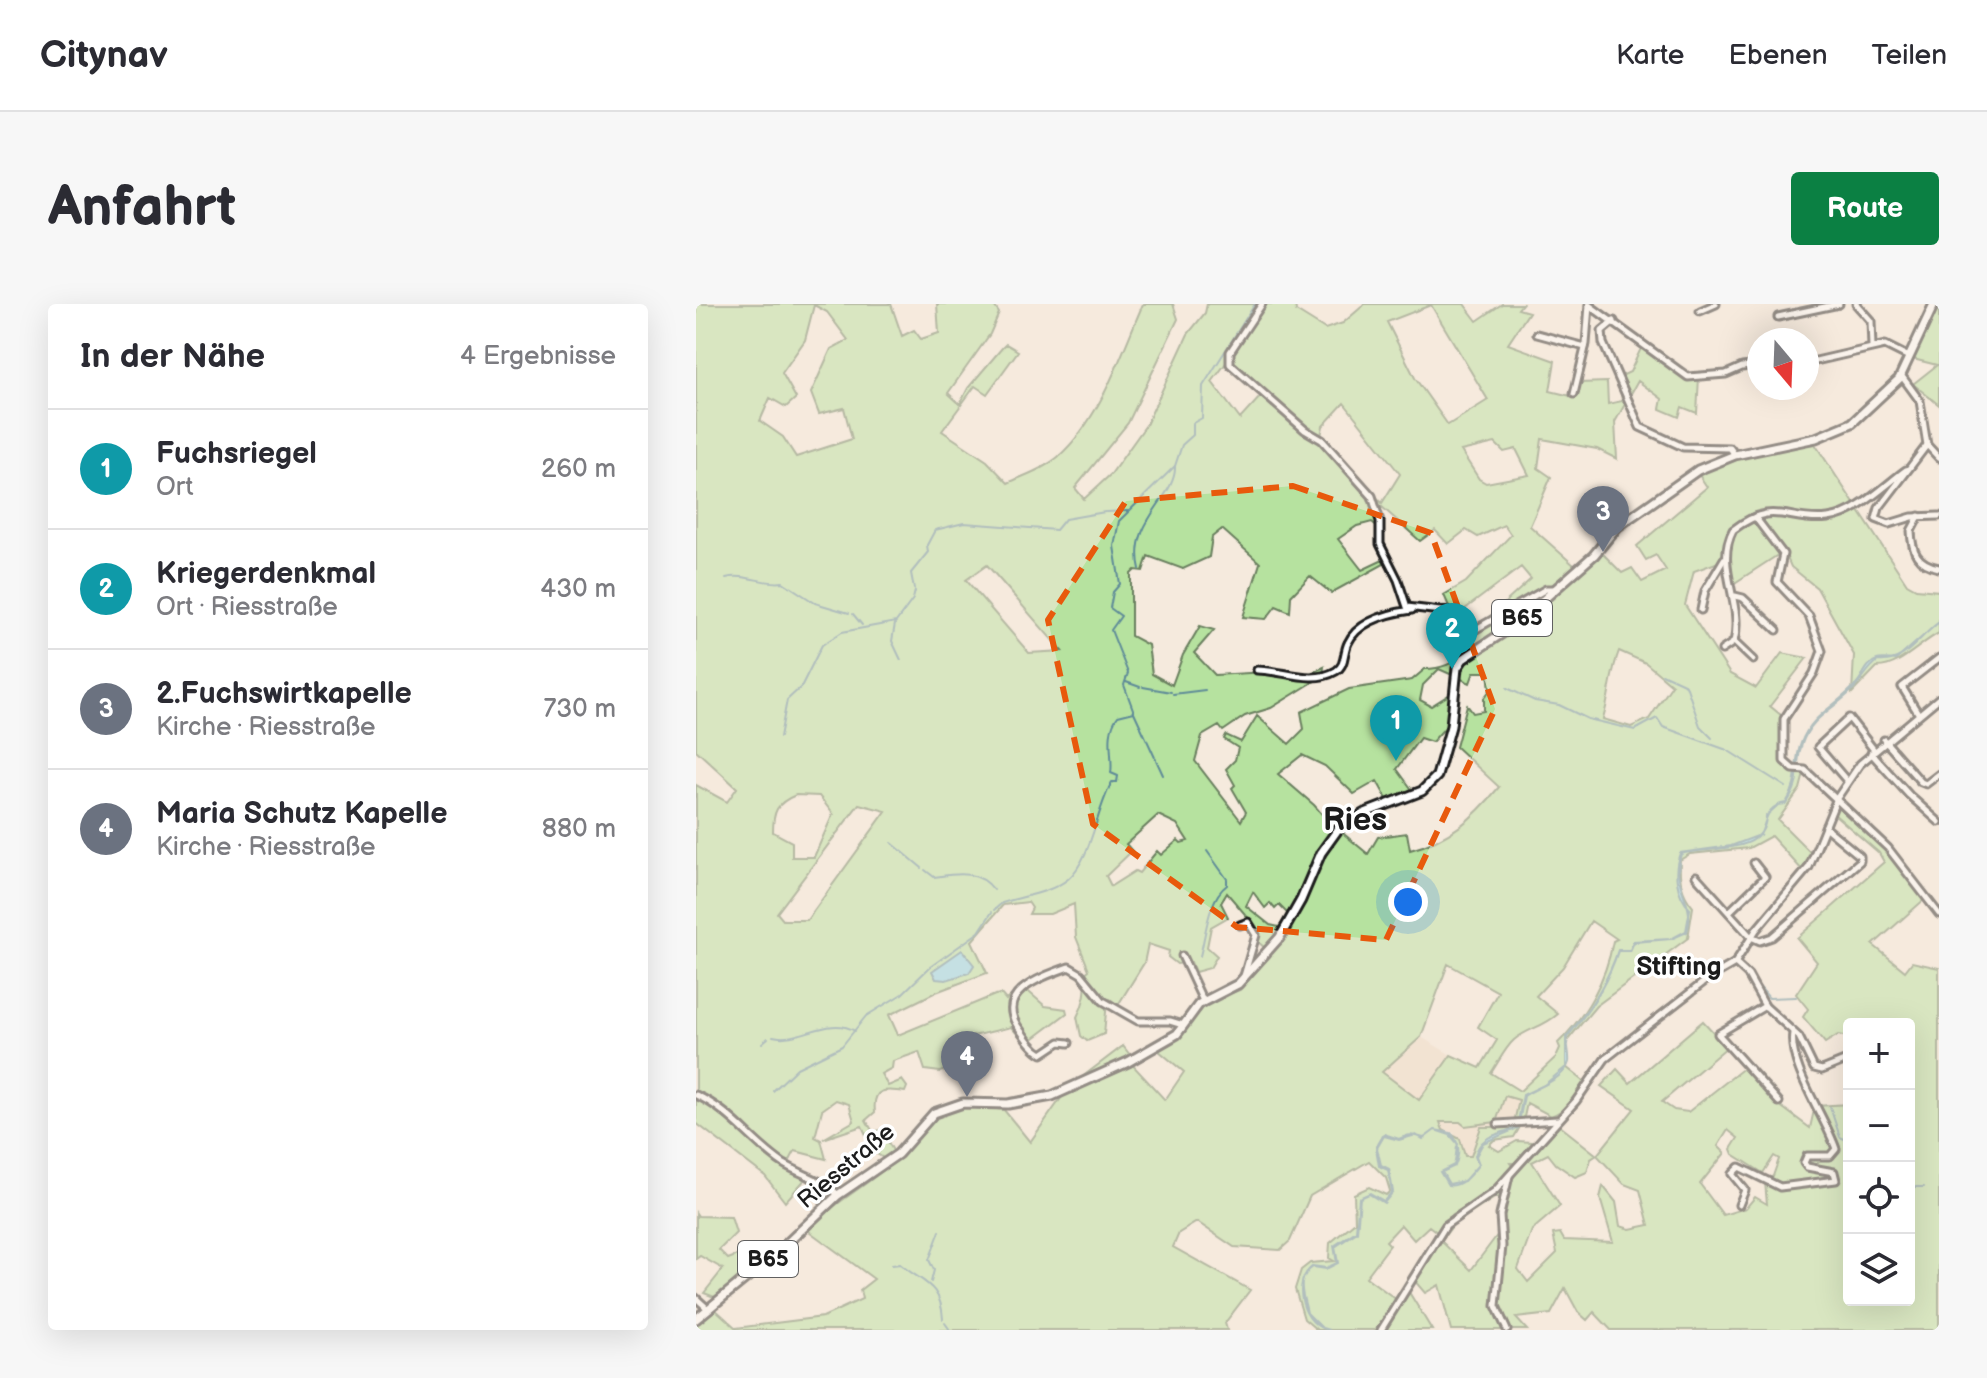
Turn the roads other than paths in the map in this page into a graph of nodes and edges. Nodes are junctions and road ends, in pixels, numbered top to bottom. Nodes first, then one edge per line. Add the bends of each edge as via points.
1 (1262, 304) edge
2 (1716, 304) edge
3 (1839, 304) edge
4 (1856, 304) edge
5 (1934, 304) edge
6 (1589, 305) edge
7 (1700, 311) dead end
8 (1778, 317) dead end
9 (1614, 321) junction
10 (1537, 334) dead end
11 (1585, 347) junction
12 (1872, 347) junction
13 (1909, 357) junction
14 (1819, 360) edge
15 (1747, 366) edge
16 (1901, 375) junction
17 (1574, 394) dead end
18 (1927, 445) junction
19 (1735, 455) junction
20 (1939, 458) edge
21 (1906, 470) junction
22 (1919, 516) junction
23 (1939, 516) edge
24 (1755, 517) junction
25 (1724, 558) junction
26 (1939, 568) edge
27 (1554, 589) junction
28 (1734, 596) junction
29 (1405, 602) junction
30 (1412, 610) junction
31 (1701, 610) dead end
32 (1397, 612) junction
33 (1777, 630) dead end
34 (1734, 642) junction
35 (1722, 650) dead end
36 (1939, 658) edge
37 (1753, 660) dead end
38 (1257, 670) dead end
39 (1939, 698) edge
40 (1918, 713) junction
41 (1884, 740) junction
42 (1872, 752) junction
43 (1939, 774) edge
44 (1847, 781) junction
45 (1836, 801) junction
46 (1939, 822) edge
47 (1825, 827) junction
48 (1754, 863) dead end
49 (1696, 876) dead end
50 (1729, 912) junction
51 (1939, 914) edge
52 (1240, 925) dead end
53 (1751, 937) junction
54 (1182, 956) dead end
55 (1735, 963) junction
56 (1244, 977) junction
57 (1203, 1001) junction
58 (1765, 1006) junction
59 (1184, 1026) junction
60 (1793, 1033) junction
61 (1069, 1043) dead end
62 (1843, 1061) edge
63 (696, 1095) edge
64 (1779, 1102) dead end
65 (1557, 1120) junction
66 (1498, 1124) dead end
67 (1510, 1174) junction
68 (838, 1195) junction
69 (1739, 1205) dead end
70 (696, 1298) edge
71 (708, 1309) junction
72 (696, 1319) edge
73 (1381, 1330) edge
74 (1507, 1330) edge

1 - 29 street via 1230,352 1230,364 1322,440 1372,496 1380,544
2 - 7 street
3 - 8 street
4 - 12 street via 1871,321
5 - 13 main road, Riesstraße / B65
6 - 9 street
6 - 11 street
9 - 15 street via 1688,377
9 - 19 street via 1602,331 1603,343 1640,427 1683,447 1730,448
10 - 11 street
11 - 17 street
12 - 13 street via 1892,346
12 - 14 street
13 - 16 main road, Riesstraße / B65
16 - 18 street via 1920,401
16 - 19 main road, Riesstraße / B65 via 1843,429
18 - 20 street
18 - 21 street
19 - 27 main road, Riesstraße / B65 via 1698,470 1617,527
21 - 22 street via 1876,519 1889,524
21 - 24 street via 1858,505 1829,518 1782,512
22 - 23 street
22 - 26 street via 1911,531 1915,555
24 - 25 street via 1733,530
24 - 45 street via 1783,554 1777,582 1809,616 1822,651 1784,719 1784,761 1805,770
25 - 28 street
25 - 31 street
27 - 30 street via 1471,632 1449,612
27 - 56 main road, Riesstraße / B65 via 1463,659 1437,776 1422,791 1351,820 1332,834 1294,915
28 - 33 street via 1743,598
28 - 34 street
29 - 30 street
29 - 32 street
30 - 32 street
32 - 38 street via 1353,636 1336,671 1300,677
34 - 35 street
34 - 37 street
36 - 40 street via 1902,687
39 - 40 street
40 - 41 street
41 - 42 street
41 - 43 street via 1921,782
42 - 44 street
42 - 44 street via 1849,718 1818,747
42 - 46 street
44 - 45 street
45 - 47 street
45 - 51 street via 1888,848
47 - 53 street via 1806,872
47 - 53 street via 1860,861 1772,937
48 - 50 street via 1765,877
49 - 50 street
50 - 53 street
52 - 56 street via 1248,922 1256,935
53 - 55 street
54 - 57 street
55 - 58 street
55 - 65 street via 1605,1059
56 - 57 main road, Riesstraße / B65
57 - 59 main road, Riesstraße / B65
58 - 60 street
58 - 64 street via 1718,1034
59 - 61 street via 1138,1021 1103,1001 1069,967 1029,986 1009,1011 1042,1054 1060,1042
59 - 68 main road, Riesstraße / B65 via 1165,1043 1062,1092 1018,1103 963,1103 942,1109 898,1154
60 - 62 street via 1817,1070
60 - 69 street via 1798,1064 1836,1149 1830,1156 1807,1156 1804,1163 1834,1172 1836,1180 1780,1187 1739,1167 1732,1174 1745,1190
63 - 68 street via 742,1125 762,1148
65 - 66 street
65 - 67 street
67 - 73 street via 1446,1225
67 - 74 street via 1500,1215 1496,1303
68 - 71 main road, Riesstraße / B65
70 - 71 street
71 - 72 main road, Riesstraße / B65

